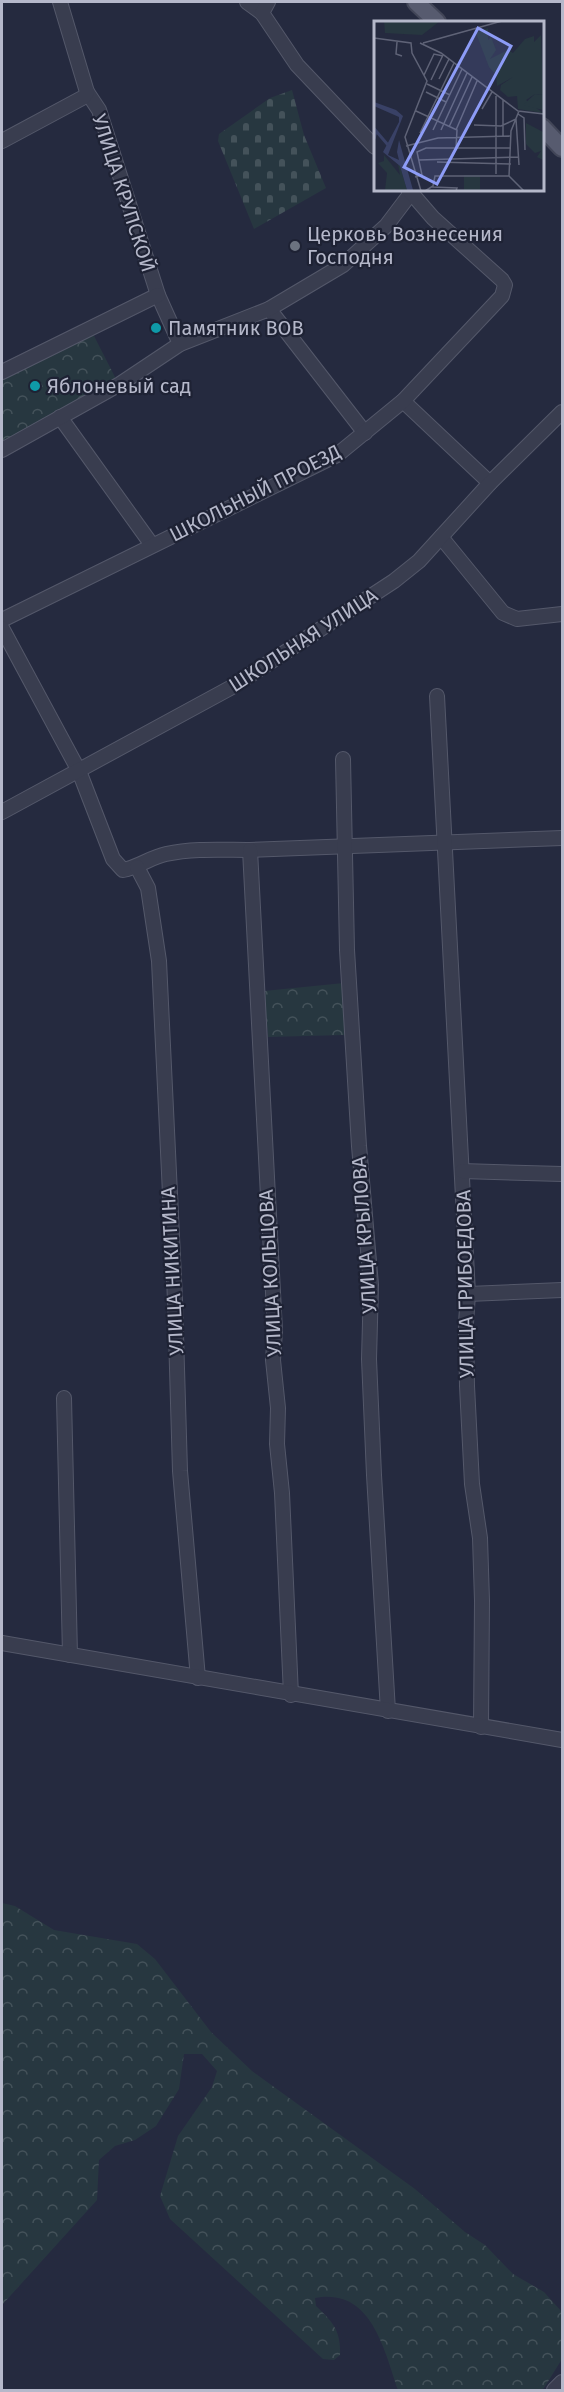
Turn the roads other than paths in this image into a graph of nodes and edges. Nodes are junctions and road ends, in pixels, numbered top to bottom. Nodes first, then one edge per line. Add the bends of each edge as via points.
1 (60, 2) edge
2 (247, 2) edge
3 (416, 2) edge
4 (265, 7) edge
5 (436, 21) edge
6 (85, 94) junction
7 (543, 128) edge
8 (2, 141) edge
9 (374, 146) edge
10 (562, 148) edge
11 (410, 191) edge
12 (158, 295) junction
13 (269, 309) junction
14 (180, 344) junction
15 (2, 372) edge
16 (403, 401) junction
17 (562, 412) edge
18 (60, 417) junction
19 (365, 433) junction
20 (2, 450) edge
21 (490, 483) junction
22 (441, 537) junction
23 (152, 546) junction
24 (562, 614) edge
25 (2, 620) edge
26 (2, 628) edge
27 (437, 696) dead end
28 (343, 759) dead end
29 (79, 771) junction
30 (2, 812) edge
31 (562, 837) edge
32 (446, 841) junction
33 (346, 846) junction
34 (250, 850) junction
35 (137, 867) junction
36 (462, 1171) junction
37 (562, 1174) edge
38 (562, 1290) edge
39 (468, 1294) junction
40 (64, 1398) dead end
41 (2, 1643) edge
42 (70, 1655) junction
43 (198, 1678) junction
44 (291, 1695) junction
45 (388, 1711) junction
46 (481, 1727) junction
47 (562, 1740) edge
48 (562, 2382) edge
49 (554, 2391) edge

1 - 6 street, УЛИЦА КРУПСКОЙ
2 - 4 street
3 - 5 main road
4 - 9 street via 297,65
6 - 8 street
6 - 12 street, УЛИЦА КРУПСКОЙ via 99,110
7 - 10 main road
11 - 13 street via 386,226 343,265
11 - 16 street, ШКОЛЬНЫЙ ПРОЕЗД via 505,285 502,296
12 - 14 street, УЛИЦА КРУПСКОЙ
12 - 15 street, УЛИЦА КРУПСКОЙ
13 - 14 street
13 - 19 street
14 - 18 street
16 - 19 street, ШКОЛЬНЫЙ ПРОЕЗД
16 - 21 street
17 - 21 street, ШКОЛЬНАЯ УЛИЦА
18 - 20 street
18 - 23 street
19 - 23 street, ШКОЛЬНЫЙ ПРОЕЗД via 337,455
21 - 22 street, ШКОЛЬНАЯ УЛИЦА
22 - 24 street via 503,614 517,619
22 - 29 street, ШКОЛЬНАЯ УЛИЦА via 394,581 316,634 232,687
23 - 25 street, ШКОЛЬНЫЙ ПРОЕЗД
26 - 29 street
27 - 32 street, УЛИЦА ГРИБОЕДОВА
28 - 33 street, УЛИЦА КРЫЛОВА
29 - 30 street, ШКОЛЬНАЯ УЛИЦА
29 - 35 street via 113,859 123,870
31 - 32 street
32 - 33 street
32 - 36 street, УЛИЦА ГРИБОЕДОВА
33 - 34 street
33 - 45 street, УЛИЦА КРЫЛОВА via 347,950 371,1285 369,1359
34 - 35 street via 164,854
34 - 44 street, УЛИЦА КОЛЬЦОВА
35 - 43 street, УЛИЦА НИКИТИНА via 148,888 159,962 180,1471
36 - 37 street
36 - 39 street, УЛИЦА ГРИБОЕДОВА
38 - 39 street
39 - 46 street, УЛИЦА ГРИБОЕДОВА via 467,1386 482,1601
40 - 42 street
41 - 42 street
42 - 43 street
43 - 44 street
44 - 45 street
45 - 46 street
46 - 47 street
48 - 49 street

